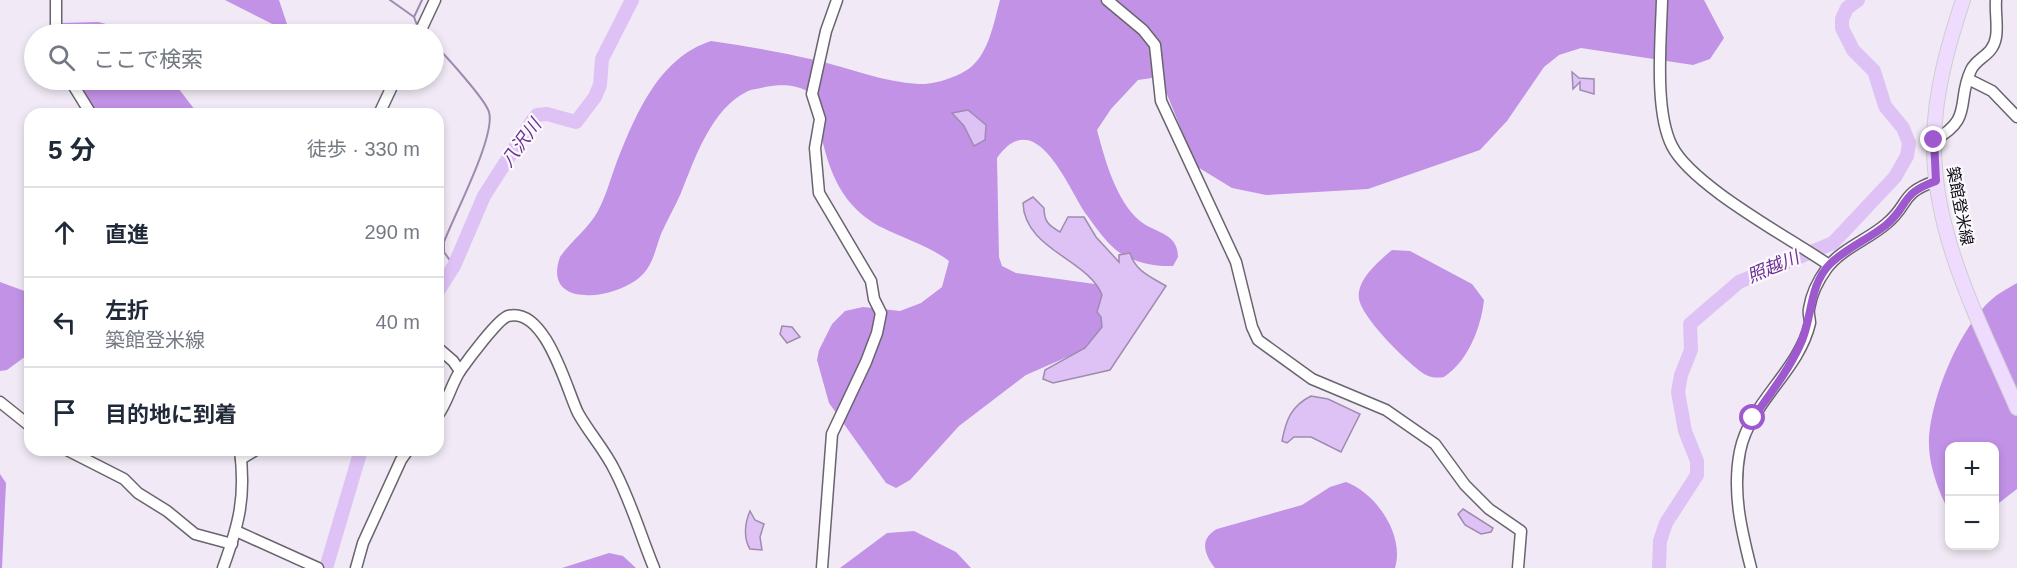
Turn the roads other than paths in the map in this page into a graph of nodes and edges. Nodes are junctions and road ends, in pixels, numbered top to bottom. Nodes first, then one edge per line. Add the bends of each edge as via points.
1 (56, 0) edge
2 (435, 0) edge
3 (837, 0) edge
4 (1107, 0) edge
5 (1662, 0) edge
6 (1963, 0) edge
7 (1996, 0) edge
8 (56, 24) edge
9 (424, 24) edge
10 (1968, 80) junction
11 (76, 90) edge
12 (390, 90) edge
13 (86, 108) edge
14 (382, 108) edge
15 (2017, 117) edge
16 (1934, 140) junction
17 (1936, 181) junction
18 (1829, 265) junction
19 (444, 353) edge
20 (460, 371) junction
21 (0, 402) edge
22 (444, 403) edge
23 (2017, 408) edge
24 (24, 421) edge
25 (79, 456) edge
26 (240, 456) edge
27 (404, 456) edge
28 (236, 531) junction
29 (232, 544) junction
30 (223, 568) edge
31 (318, 568) edge
32 (356, 568) edge
33 (654, 568) edge
34 (822, 568) edge
35 (1518, 568) edge
36 (1750, 568) edge

1 - 8 street
2 - 9 street
3 - 34 street via 812,94 820,119 815,148 819,193 871,281 881,313 866,362 832,434
4 - 35 street via 1155,45 1161,101 1236,261 1258,340 1312,379 1386,410 1435,444 1465,485 1489,509 1521,531
5 - 18 street via 1660,86 1672,146 1704,182
6 - 16 main road, 築館登米線 via 1944,63
7 - 10 street via 1996,37 1988,55 1972,67
10 - 15 street via 1992,91
10 - 16 street via 1960,120
11 - 13 street
12 - 14 street
16 - 17 main road, 築館登米線
17 - 18 street via 1907,196 1886,225
17 - 23 main road, 築館登米線 via 1951,250
18 - 36 street via 1814,293 1810,321 1801,344 1753,418 1740,450 1738,516
19 - 20 street
20 - 22 street
20 - 33 street via 508,316 520,317 536,327 554,353 578,413 615,469
21 - 24 street
25 - 29 street via 124,479 195,534
26 - 28 street via 243,498
27 - 32 street via 363,543
28 - 29 street
28 - 31 street
29 - 30 street

